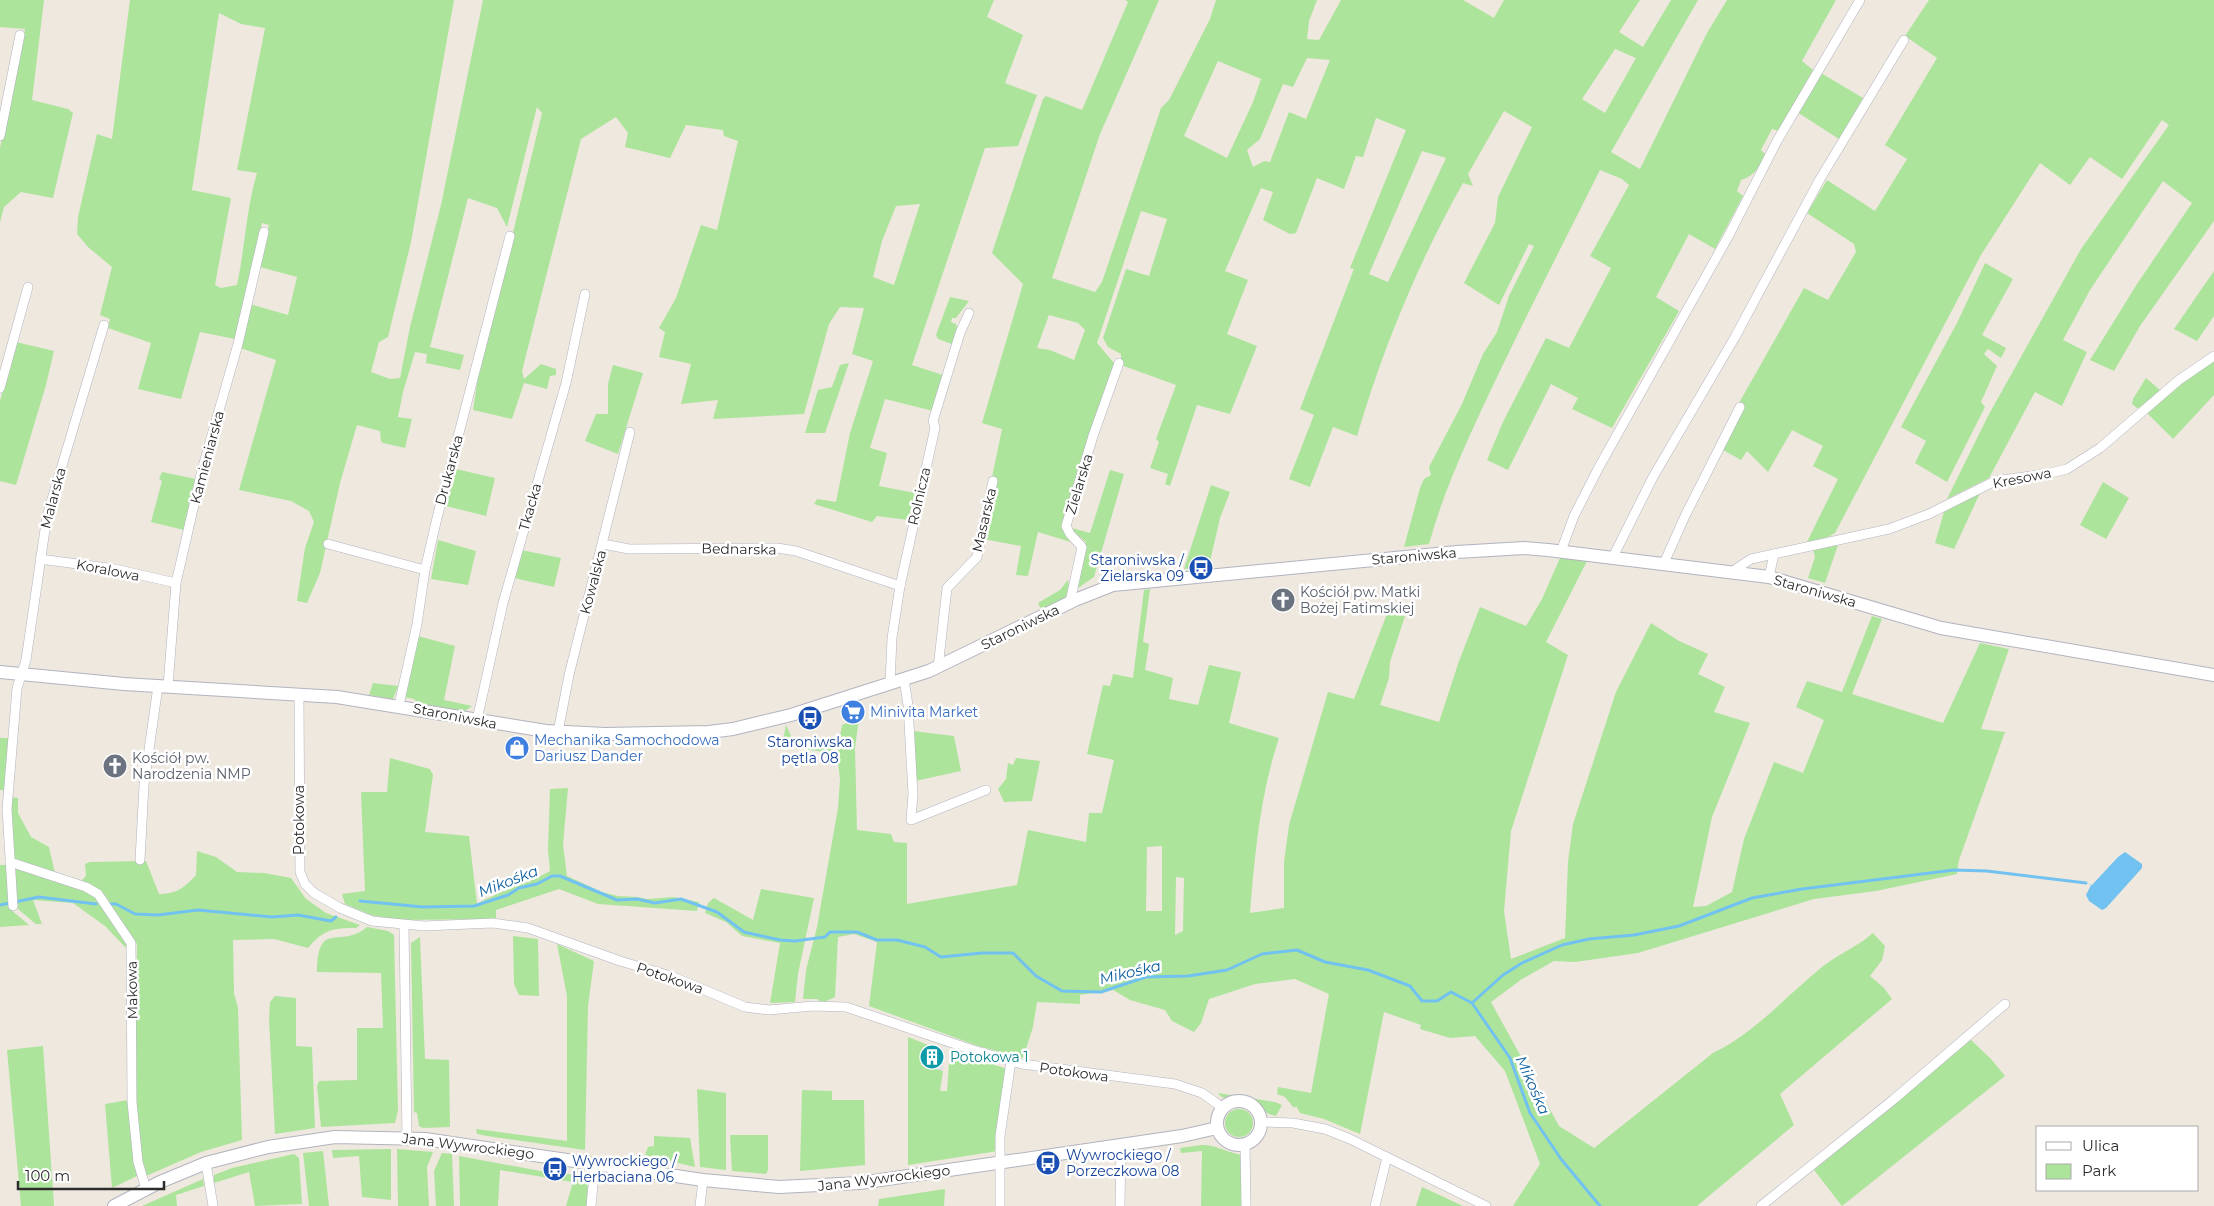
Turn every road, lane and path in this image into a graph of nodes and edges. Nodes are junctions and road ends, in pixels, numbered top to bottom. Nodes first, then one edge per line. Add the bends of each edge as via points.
1 (1860, 0) edge
2 (20, 35) dead end
3 (1904, 40) dead end
4 (0, 136) edge
5 (264, 232) dead end
6 (510, 236) dead end
7 (28, 288) dead end
8 (585, 294) dead end
9 (969, 313) dead end
10 (104, 325) dead end
11 (2214, 356) edge
12 (1119, 363) dead end
13 (0, 388) edge
14 (1740, 407) dead end
15 (630, 432) dead end
16 (993, 481) dead end
17 (328, 544) dead end
18 (603, 544) junction
19 (1561, 551) junction
20 (1774, 554) junction
21 (1613, 557) junction
22 (40, 558) junction
23 (1664, 563) junction
24 (425, 570) junction
25 (1733, 571) junction
26 (1768, 577) junction
27 (176, 583) junction
28 (900, 586) junction
29 (1070, 602) junction
30 (938, 668) junction
31 (0, 672) edge
32 (21, 674) junction
33 (2214, 675) edge
34 (904, 679) junction
35 (890, 684) junction
36 (163, 686) junction
37 (299, 694) junction
38 (399, 705) junction
39 (477, 720) junction
40 (558, 732) junction
41 (986, 790) dead end
42 (140, 860) dead end
43 (10, 862) junction
44 (13, 906) dead end
45 (404, 926) junction
46 (2005, 1004) dead end
47 (1011, 1061) junction
48 (1223, 1108) junction
49 (1260, 1122) junction
50 (1218, 1128) junction
51 (407, 1137) junction
52 (1245, 1144) junction
53 (1121, 1145) junction
54 (1387, 1157) junction
55 (206, 1163) junction
56 (1000, 1163) junction
57 (595, 1164) junction
58 (703, 1180) junction
59 (146, 1188) junction
60 (114, 1206) edge
61 (213, 1206) edge
62 (591, 1206) edge
63 (700, 1206) edge
64 (1000, 1206) edge
65 (1120, 1206) edge
66 (1246, 1206) edge
67 (1375, 1206) edge
68 (1486, 1206) edge
69 (1761, 1206) edge

1 - 19 street via 1777,141 1729,235 1598,467
2 - 4 street
3 - 21 street via 1820,179 1653,477
5 - 27 street, Kamieniarska
6 - 24 street, Drukarska
7 - 13 street
8 - 39 street, Tkacka via 566,384 503,603
9 - 28 street, Rolnicza via 933,421 935,428
10 - 22 street, Malarska via 52,498
11 - 20 street, Kresowa via 2179,380 2100,448 2067,469 1995,481 1929,514 1878,532
12 - 29 street, Zielarska via 1066,526 1082,547
14 - 23 street via 1688,508
15 - 18 street, Kowalska
16 - 30 street, Masarska via 976,557 948,588
17 - 24 street
18 - 28 street, Bednarska via 629,549 777,548
18 - 40 street, Kowalska via 569,675
19 - 21 street, Staroniwska
19 - 29 street, Staroniwska via 1524,548 1485,550 1131,582 1112,585
20 - 25 street, Kresowa via 1750,559
20 - 26 street
21 - 23 street, Staroniwska
22 - 27 street, Koralowa via 115,569
22 - 32 street, Malarska via 26,660
23 - 25 street, Staroniwska
24 - 38 street, Drukarska
25 - 26 street, Staroniwska
26 - 33 street, Staroniwska via 1940,628
27 - 36 street, Kamieniarska
28 - 35 street, Rolnicza via 892,638
29 - 30 street, Staroniwska
30 - 34 street, Staroniwska
31 - 32 street, Staroniwska
32 - 36 street, Staroniwska
32 - 43 street via 17,688 7,809
34 - 35 street, Staroniwska
34 - 41 street via 908,705 912,820
35 - 40 street, Staroniwska via 733,729 682,733
36 - 37 street, Staroniwska
36 - 42 street, Kamieniarska via 144,785
37 - 38 street, Staroniwska
37 - 45 street, Potokowa via 298,858 305,884 325,900 360,916
38 - 39 street, Staroniwska
39 - 40 street, Staroniwska
43 - 44 street
43 - 59 street, Makowa via 98,894 131,943 132,1102 138,1162
45 - 47 street, Potokowa via 493,923 528,928 671,976 745,1007 769,1010 846,1007
45 - 51 street
46 - 69 street via 1893,1100
47 - 48 street, Potokowa via 1049,1069 1175,1084 1202,1093
47 - 56 street via 1000,1136
48 - 49 street via 1233,1102 1244,1102 1253,1107
48 - 50 street via 1218,1117
49 - 52 street via 1256,1135
49 - 54 street via 1311,1125
50 - 52 street via 1225,1140
50 - 53 street, Jana Wywrockiego
51 - 55 street, Jana Wywrockiego via 319,1139 268,1147
51 - 57 street, Jana Wywrockiego
52 - 66 street
53 - 56 street, Jana Wywrockiego
53 - 65 street
54 - 67 street
54 - 68 street
55 - 59 street, Jana Wywrockiego
55 - 61 street
56 - 58 street, Jana Wywrockiego via 825,1186 772,1187
56 - 64 street
57 - 58 street, Jana Wywrockiego
57 - 62 street
58 - 63 street
59 - 60 street, Jana Wywrockiego

